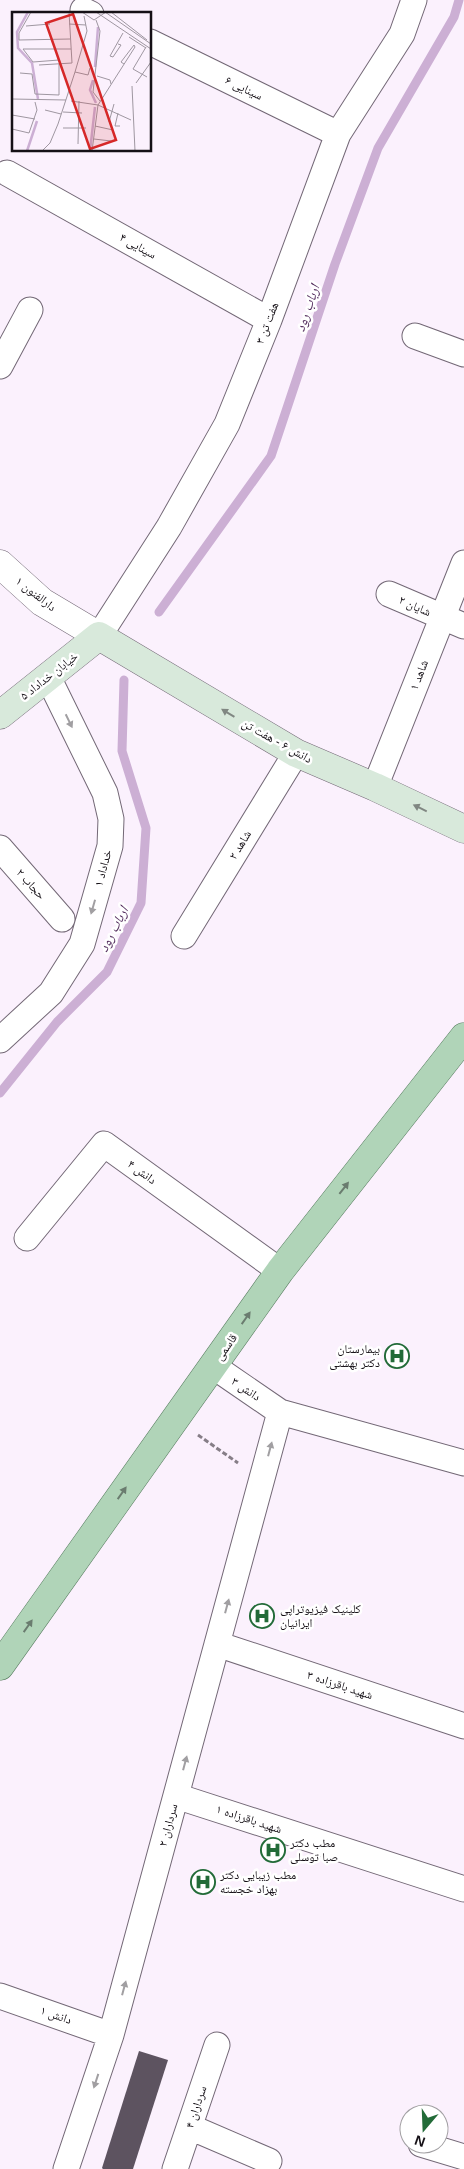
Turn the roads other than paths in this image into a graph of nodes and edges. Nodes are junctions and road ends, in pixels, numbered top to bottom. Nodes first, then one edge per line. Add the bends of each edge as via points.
1 (414, 0) edge
2 (151, 42) edge
3 (338, 134) junction
4 (7, 173) dead end
5 (30, 310) dead end
6 (269, 320) junction
7 (415, 336) dead end
8 (464, 354) edge
9 (0, 366) edge
10 (464, 563) edge
11 (0, 564) edge
12 (389, 594) dead end
13 (453, 622) edge
14 (99, 636) junction
15 (48, 677) junction
16 (0, 715) edge
17 (296, 754) junction
18 (375, 787) junction
19 (464, 829) edge
20 (0, 848) edge
21 (62, 919) dead end
22 (184, 936) dead end
23 (464, 1037) edge
24 (0, 1040) edge
25 (27, 1238) dead end
26 (280, 1271) junction
27 (213, 1366) junction
28 (280, 1412) junction
29 (464, 1463) edge
30 (217, 1644) junction
31 (0, 1666) edge
32 (464, 1726) edge
33 (176, 1796) junction
34 (464, 1889) edge
35 (0, 1996) edge
36 (111, 2035) junction
37 (217, 2045) dead end
38 (190, 2127) junction
39 (449, 2152) edge
40 (464, 2157) edge
41 (269, 2161) dead end
42 (66, 2169) edge
43 (175, 2169) edge

1 - 3 street, هفت تن ۳ via 402,34
2 - 3 street, سینایی ۶
3 - 6 street, هفت تن ۳
4 - 6 street, سینایی ۴
5 - 9 street
6 - 14 street, هفت تن ۳ via 227,424 169,526
7 - 8 street
10 - 13 street, شاهد ۱
11 - 14 street, دارالفنون ۱ via 42,602
12 - 13 street, شایان ۲
13 - 18 street, شاهد ۱
14 - 15 main road, خیابان خداداد ۵
17 -> 14 main road, دانش ۶ - هفت تن
15 - 16 main road, خیابان خداداد ۵
15 -> 24 street, خداداد ۱ via 105,794 111,820 110,846 82,944 51,993
17 - 18 main road, دانش ۶ - هفت تن
17 - 22 street, شاهد ۲
19 -> 18 main road, دانش ۶ - هفت تن
20 - 21 street, حجاب ۲
26 -> 23 main road, قاسمی
25 - 26 street, دانش ۴ via 104,1144
27 -> 26 main road, قاسمی
27 - 28 street, دانش ۳
31 -> 27 main road, قاسمی
28 - 29 street, دانش ۳
30 -> 28 street, سرداران ۲
30 - 32 street, شهید باقرزاده ۳
33 -> 30 street, سرداران ۲
33 - 34 street, شهید باقرزاده ۱
36 -> 33 street, سرداران ۲
35 - 36 street, دانش ۱
36 -> 42 street, سرداران ۲
37 - 38 street, سرداران ۴
38 - 41 street
38 - 43 street, سرداران ۴
39 - 40 street

